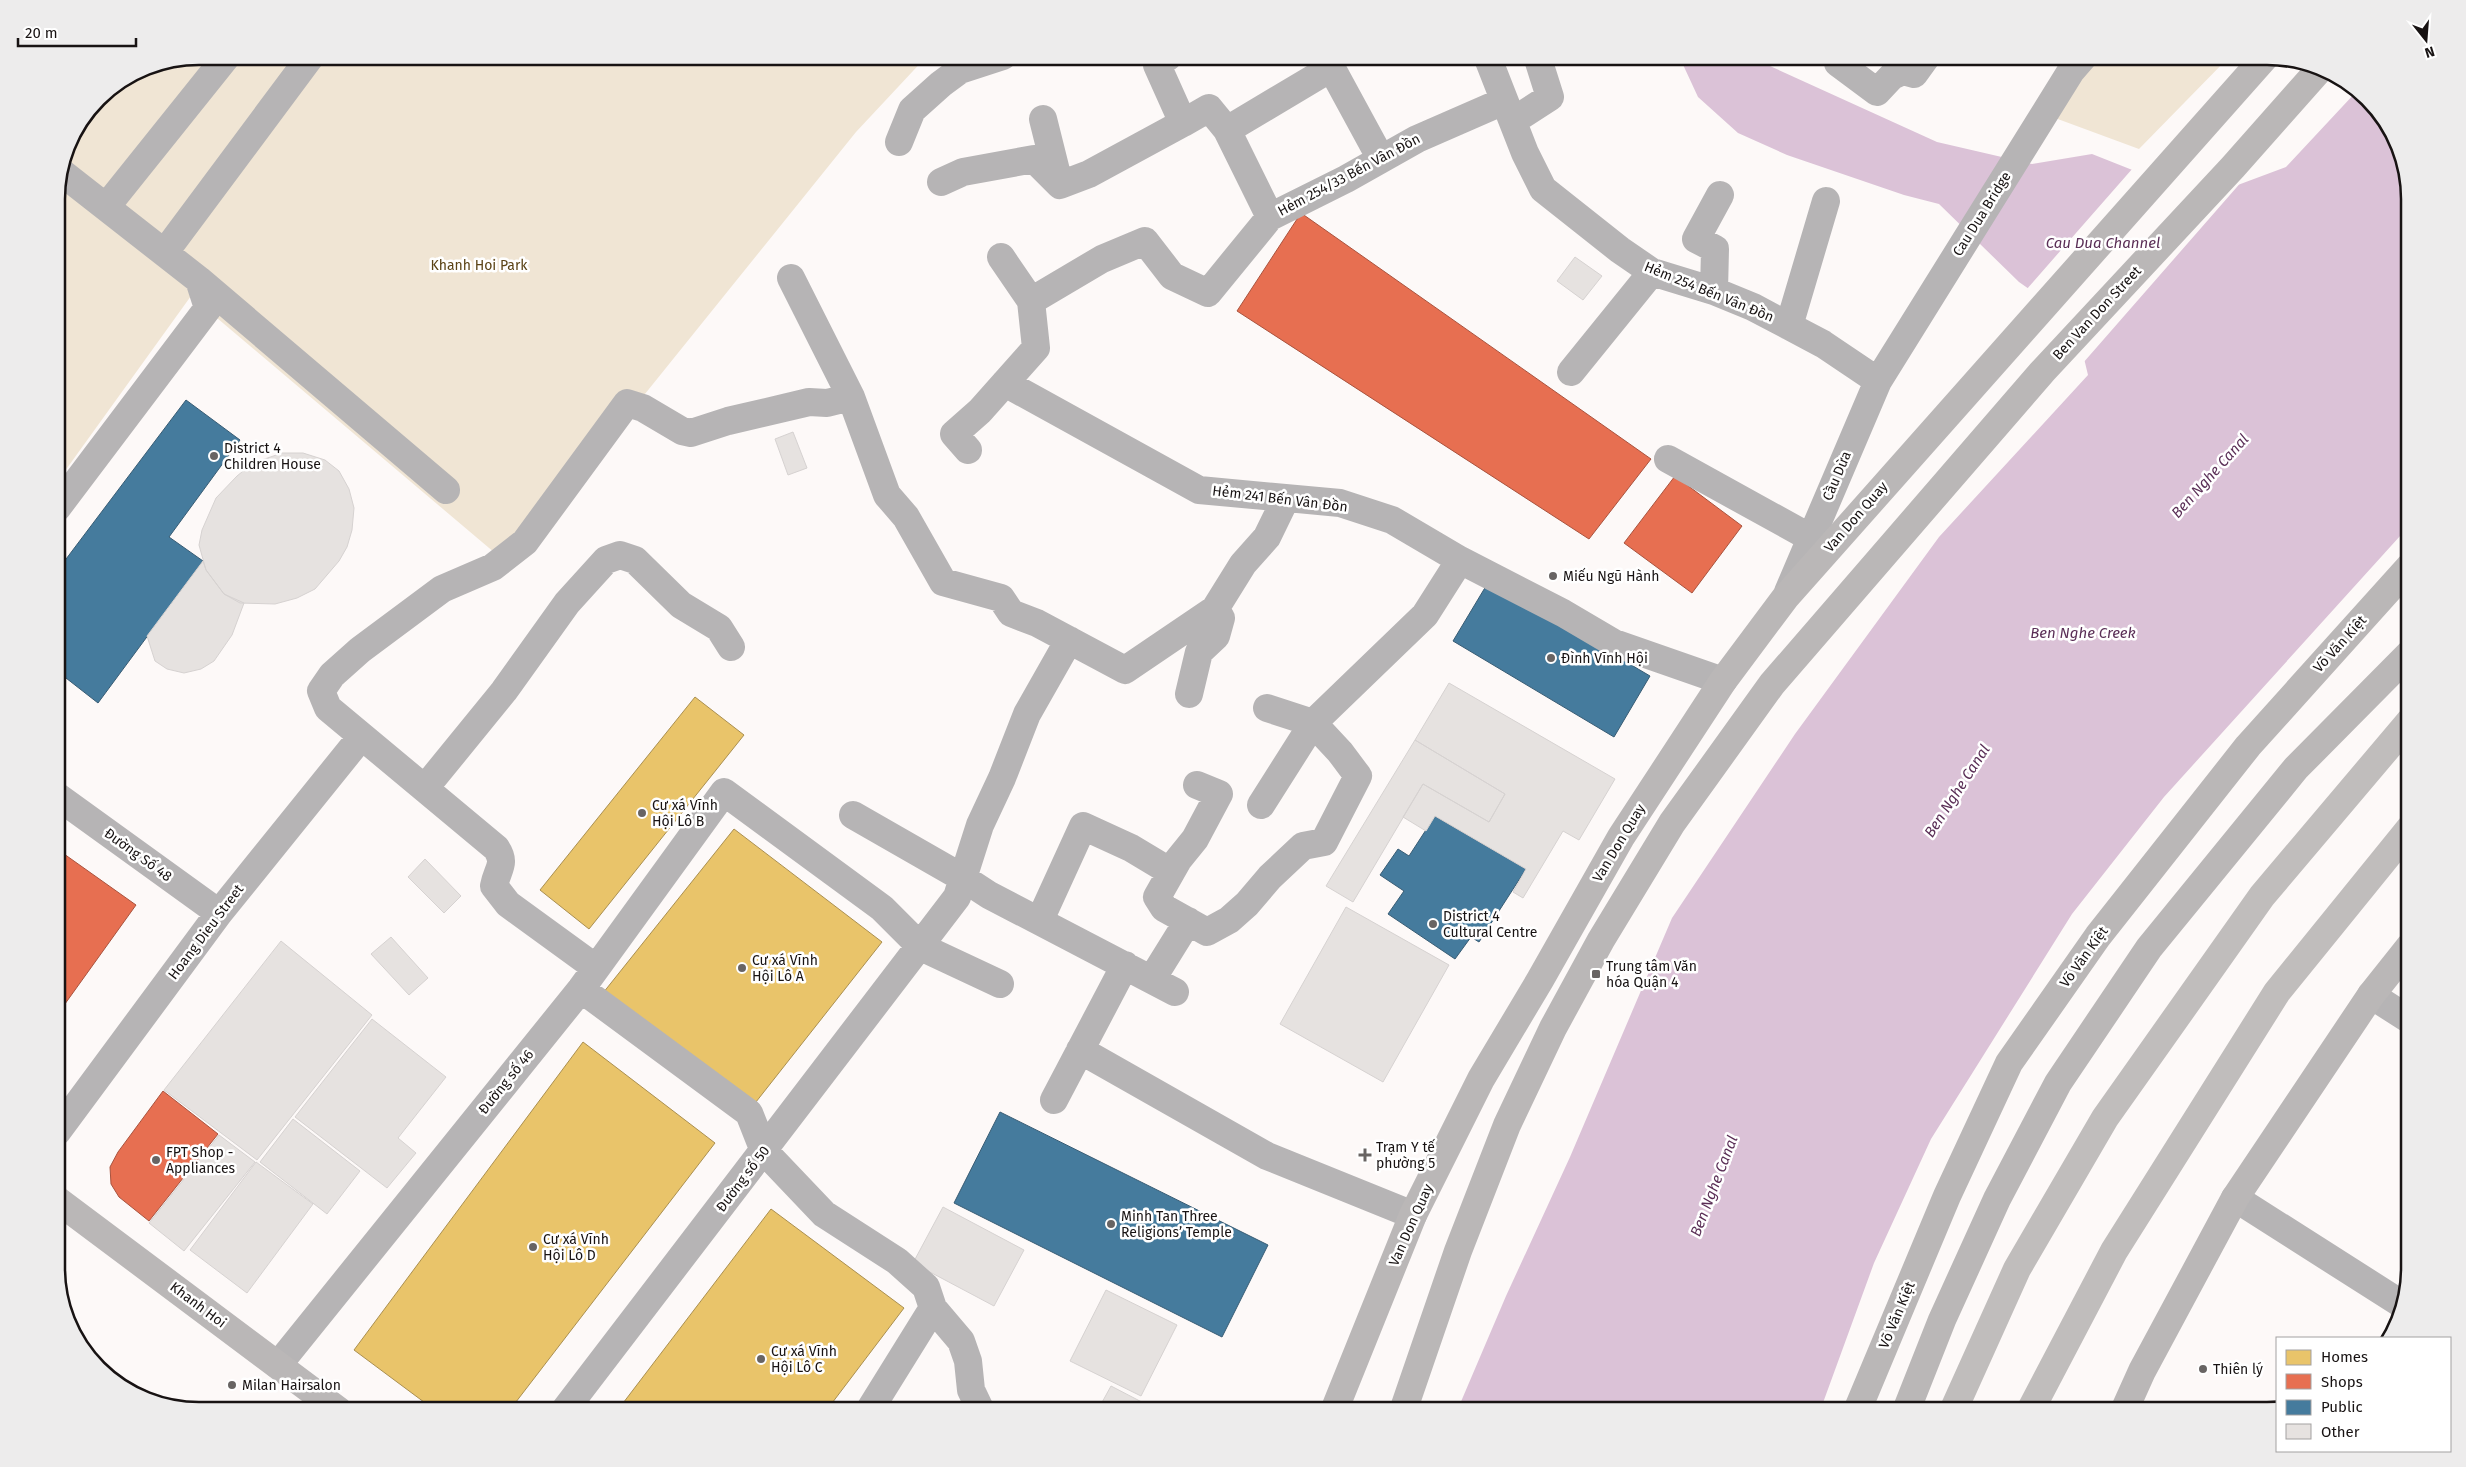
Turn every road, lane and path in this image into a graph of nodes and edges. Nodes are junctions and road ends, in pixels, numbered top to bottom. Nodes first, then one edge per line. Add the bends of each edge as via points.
1 (220, 65) edge
2 (304, 65) edge
3 (975, 65) edge
4 (1157, 65) edge
5 (1324, 65) edge
6 (1330, 65) edge
7 (1490, 65) edge
8 (1540, 65) edge
9 (1839, 65) edge
10 (1920, 65) edge
11 (2076, 65) edge
12 (2258, 65) edge
13 (2315, 74) edge
14 (1508, 111) junction
15 (1043, 119) dead end
16 (1183, 123) junction
17 (1227, 130) junction
18 (899, 142) dead end
19 (1381, 159) junction
20 (67, 177) edge
21 (941, 182) dead end
22 (1060, 185) junction
23 (1720, 195) dead end
24 (1826, 201) dead end
25 (106, 207) junction
26 (1270, 217) junction
27 (165, 252) junction
28 (1001, 257) dead end
29 (1652, 272) junction
30 (791, 278) dead end
31 (200, 280) junction
32 (1714, 291) junction
33 (1032, 301) junction
34 (1789, 326) junction
35 (1894, 357) joint
36 (1570, 372) dead end
37 (1878, 381) junction
38 (1005, 382) junction
39 (851, 397) junction
40 (968, 450) dead end
41 (1668, 459) dead end
42 (446, 490) dead end
43 (65, 496) edge
44 (1286, 498) junction
45 (1811, 538) junction
46 (1460, 560) junction
47 (2401, 576) edge
48 (1785, 598) junction
49 (1215, 609) junction
50 (1069, 640) junction
51 (731, 647) dead end
52 (2401, 662) edge
53 (1723, 681) junction
54 (1189, 694) dead end
55 (1267, 708) dead end
56 (1313, 723) junction
57 (2401, 731) edge
58 (361, 737) junction
59 (1197, 785) dead end
60 (425, 788) junction
61 (65, 802) edge
62 (1261, 805) dead end
63 (853, 815) dead end
64 (2401, 839) edge
65 (1171, 872) junction
66 (964, 878) junction
67 (219, 913) junction
68 (1040, 920) junction
69 (1188, 921) junction
70 (921, 947) junction
71 (2401, 957) edge
72 (1125, 965) junction
73 (589, 978) junction
74 (1000, 984) dead end
75 (2371, 995) junction
76 (2401, 1014) edge
77 (1080, 1050) junction
78 (1054, 1100) dead end
79 (65, 1120) edge
80 (764, 1151) junction
81 (2235, 1198) junction
82 (65, 1207) edge
83 (1413, 1215) junction
84 (2397, 1301) edge
85 (933, 1308) junction
86 (278, 1365) junction
87 (328, 1402) edge
88 (571, 1402) edge
89 (875, 1402) edge
90 (976, 1402) edge
91 (1338, 1402) edge
92 (1406, 1402) edge
93 (1861, 1402) edge
94 (1910, 1402) edge
95 (1957, 1402) edge
96 (2035, 1402) edge
97 (2128, 1402) edge

1 - 25 street
2 - 27 street
3 - 18 street via 960,70 912,110
4 - 16 street
5 - 17 street
6 - 19 street
7 - 14 street, Hẻm 254 Bến Vân Đồn
8 - 14 street, Hẻm 254/33 Bến Vân Đồn via 1550,97
9 - 10 street via 1877,92 1892,76 1903,71 1914,74
11 - 35 street, Cau Dua Bridge
12 - 48 main road, Van Don Quay
13 - 92 main road, Ben Van Don Street via 2042,372 1772,684 1672,823 1601,940 1558,1019 1508,1125 1458,1251
14 - 19 street, Hẻm 254/33 Bến Vân Đồn via 1417,139
14 - 29 street, Hẻm 254 Bến Vân Đồn via 1543,189
15 - 22 street
16 - 17 street, Hẻm 254/33 Bến Vân Đồn via 1209,108
16 - 22 street via 1089,174
17 - 26 street, Hẻm 254/33 Bến Vân Đồn
19 - 26 street, Hẻm 254/33 Bến Vân Đồn
20 - 25 street
21 - 22 street via 962,172 1034,158
23 - 32 street via 1696,239 1715,249
24 - 34 street
25 - 27 street
26 - 33 street via 1208,293 1172,276 1145,241 1102,259
27 - 31 street
28 - 33 street
29 - 32 street, Hẻm 254 Bến Vân Đồn
29 - 36 street
30 - 39 street
31 - 42 street
31 - 43 street via 208,308
32 - 34 street, Hẻm 254 Bến Vân Đồn
33 - 38 street via 1036,348
34 - 37 street, Hẻm 254 Bến Vân Đồn via 1823,344
35 - 37 street, Cầu Dừa
37 - 45 street, Cầu Dừa
38 - 40 street via 954,434
38 - 44 street, Hẻm 241 Bến Vân Đồn via 1199,490
39 - 50 street via 887,496 906,517 944,582 1001,598 1011,613
39 - 58 street via 827,403 809,402 691,433 627,403 525,542 493,567 442,589 332,674 321,691 328,708
41 - 45 street
44 - 46 street, Hẻm 241 Bến Vân Đồn via 1340,503 1392,520
44 - 49 street via 1267,537 1243,564
45 - 48 street, Cầu Dừa
46 - 53 street, Hẻm 241 Bến Vân Đồn via 1563,612 1614,643
46 - 56 street via 1425,614
47 - 93 main road, Võ Văn Kiệt via 2248,746 2098,936 2009,1063 1947,1196
48 - 53 main road, Van Don Quay
49 - 50 street via 1125,670
49 - 54 street via 1221,618 1216,636 1199,652
50 - 66 street, Đường số 50 via 1027,714 980,825
51 - 60 street via 719,628 681,605 635,560 620,555 606,560 567,604 504,691
52 - 94 main road via 2296,768 2150,948 2058,1083 1997,1199 1942,1320
53 - 83 main road, Van Don Quay via 1621,836 1481,1080
55 - 56 street
56 - 62 street
56 - 69 street via 1358,776 1324,842 1303,846 1229,920 1207,932
57 - 95 highway via 2262,896 2105,1118 2016,1269
58 - 60 street
58 - 67 street, Hoang Dieu Street
59 - 65 street via 1219,794 1195,839
60 - 73 street via 496,848 502,857 502,865 494,886 508,904
61 - 67 street, Đường Số 48
63 - 66 street
64 - 96 highway via 2277,992 2114,1250
65 - 68 street via 1131,848 1083,826
65 - 69 street via 1157,897 1164,908
66 - 68 street via 989,895
66 - 70 street, Đường số 50 via 957,897
67 - 79 street, Hoang Dieu Street
68 - 72 street
69 - 72 street via 1163,986
70 - 73 street, Đường số 46 via 882,908 724,792
70 - 74 street
70 - 80 street, Đường số 50
71 - 75 main road
72 - 77 street
73 - 80 street via 750,1113
73 - 86 street, Đường số 46
75 - 76 street
75 - 81 main road
77 - 78 street
77 - 83 street via 1267,1156
80 - 85 street via 824,1214 897,1261 926,1287
80 - 88 street, Đường số 50
81 - 84 street
81 - 97 main road
82 - 86 main road, Khanh Hoi
83 - 91 main road, Van Don Quay
85 - 89 street
85 - 90 street via 961,1341
86 - 87 main road, Khanh Hoi

